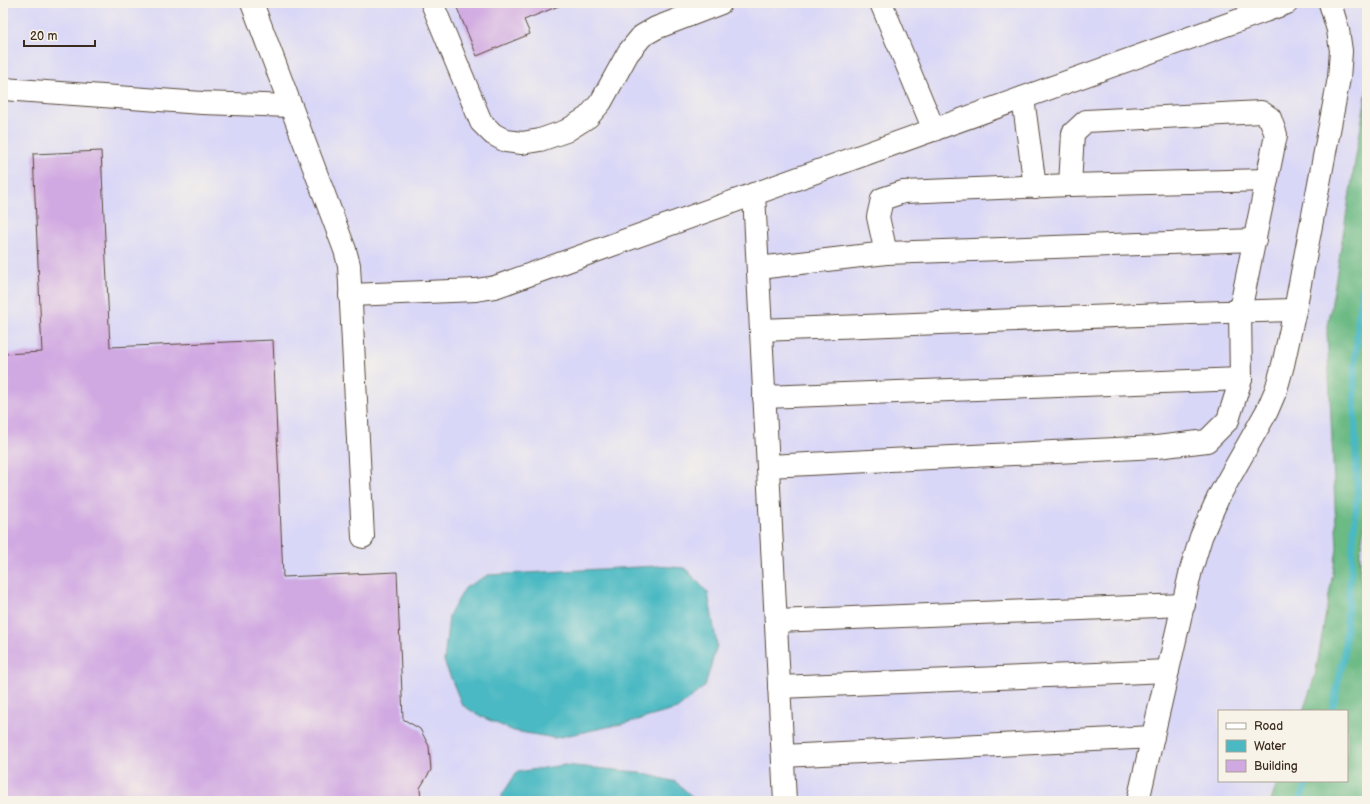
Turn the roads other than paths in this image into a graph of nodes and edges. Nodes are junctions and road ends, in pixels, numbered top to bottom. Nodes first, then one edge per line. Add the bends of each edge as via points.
1 (252, 3) edge
2 (432, 3) edge
3 (721, 3) edge
4 (881, 3) edge
5 (1287, 3) edge
6 (1330, 3) edge
7 (3, 89) edge
8 (1022, 98) junction
9 (291, 106) junction
10 (934, 130) junction
11 (1267, 180) junction
12 (1070, 185) junction
13 (1035, 187) junction
14 (754, 194) junction
15 (1255, 240) junction
16 (886, 253) junction
17 (758, 268) junction
18 (350, 295) junction
19 (1295, 310) junction
20 (1240, 311) junction
21 (761, 330) junction
22 (1241, 379) junction
23 (764, 397) junction
24 (768, 466) junction
25 (363, 537) dead end
26 (1184, 605) junction
27 (776, 621) junction
28 (1168, 671) junction
29 (779, 687) junction
30 (1153, 737) junction
31 (783, 756) junction
32 (785, 801) edge
33 (1138, 801) edge

1 - 9 lane
2 - 3 lane via 481,122 492,134 506,141 522,143 566,131 588,117 600,102 628,53 642,36
4 - 10 lane
5 - 8 lane
6 - 19 lane via 1341,51 1339,78
7 - 9 lane via 202,103
8 - 10 lane
8 - 13 lane
9 - 18 lane via 345,250 349,265
10 - 14 lane
11 - 12 lane
11 - 12 lane via 1276,136 1270,118 1261,112 1086,121 1073,134
11 - 15 lane
12 - 13 lane
13 - 16 lane via 902,192 882,199 878,217
14 - 17 lane
14 - 18 lane via 495,287
15 - 16 lane
15 - 20 lane
16 - 17 lane
17 - 21 lane
18 - 25 lane
19 - 20 lane
19 - 26 lane via 1284,365 1276,390 1267,411 1219,496 1201,537
20 - 21 lane
20 - 22 lane
21 - 23 lane
22 - 23 lane
22 - 24 lane via 1228,420 1207,441 1157,447
23 - 24 lane
24 - 27 lane
26 - 27 lane
26 - 28 lane
27 - 29 lane
28 - 29 lane
28 - 30 lane
29 - 31 lane
30 - 31 lane
30 - 33 lane
31 - 32 lane

